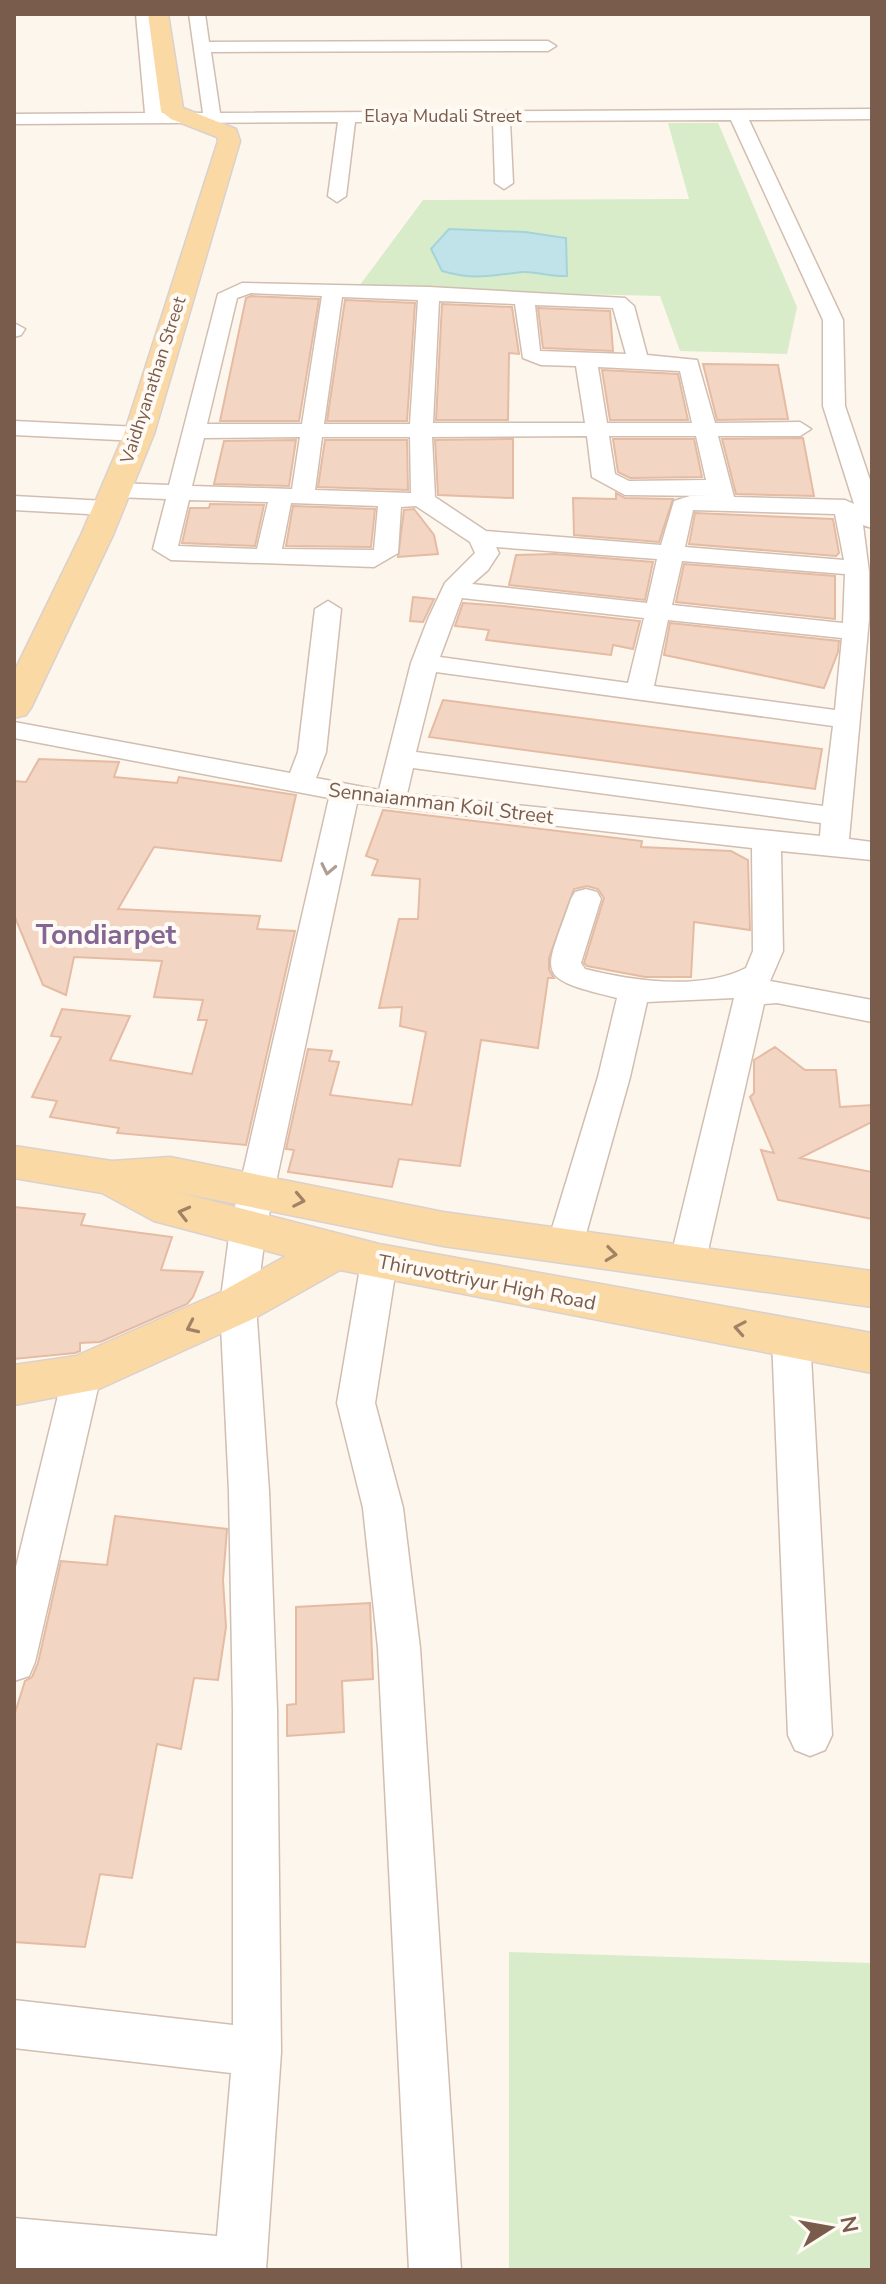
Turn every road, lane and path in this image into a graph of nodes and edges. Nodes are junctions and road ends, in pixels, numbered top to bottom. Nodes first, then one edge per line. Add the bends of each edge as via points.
1 (144, 14) edge
2 (158, 14) edge
3 (176, 14) edge
4 (197, 14) edge
5 (548, 46) dead end
6 (184, 55) junction
7 (872, 114) edge
8 (347, 116) junction
9 (501, 116) junction
10 (193, 118) junction
11 (739, 118) junction
12 (14, 119) edge
13 (154, 120) junction
14 (504, 183) dead end
15 (337, 196) dead end
16 (333, 290) junction
17 (429, 293) junction
18 (524, 297) junction
19 (586, 360) junction
20 (638, 361) junction
21 (14, 428) edge
22 (595, 429) junction
23 (706, 429) junction
24 (800, 429) dead end
25 (312, 430) junction
26 (421, 430) junction
27 (195, 431) junction
28 (139, 434) junction
29 (181, 488) junction
30 (114, 493) junction
31 (296, 494) junction
32 (422, 496) junction
33 (722, 496) junction
34 (390, 500) junction
35 (14, 503) edge
36 (872, 521) edge
37 (480, 538) junction
38 (673, 551) junction
39 (268, 556) junction
40 (856, 568) junction
41 (453, 590) junction
42 (328, 609) dead end
43 (658, 612) junction
44 (854, 632) junction
45 (424, 663) junction
46 (639, 693) junction
47 (14, 708) edge
48 (846, 720) junction
49 (14, 730) edge
50 (402, 758) junction
51 (300, 784) junction
52 (345, 792) junction
53 (391, 801) junction
54 (835, 816) junction
55 (766, 840) junction
56 (834, 847) junction
57 (872, 851) edge
58 (586, 899) dead end
59 (634, 992) junction
60 (872, 1011) edge
61 (14, 1162) edge
62 (253, 1210) junction
63 (564, 1248) junction
64 (357, 1257) junction
65 (687, 1264) junction
66 (872, 1289) edge
67 (238, 1305) junction
68 (791, 1338) junction
69 (872, 1353) edge
70 (82, 1375) junction
71 (14, 1385) edge
72 (14, 1662) edge
73 (810, 1735) dead end
74 (14, 2024) edge
75 (257, 2052) junction
76 (14, 2244) edge
77 (240, 2267) edge
78 (435, 2270) edge

1 - 13 street
2 - 6 main road
3 - 6 main road
4 - 6 street
5 - 6 street
6 - 10 street
6 - 10 main road via 172,111
7 - 11 street, Elaya Mudali Street
8 - 9 street, Elaya Mudali Street
8 - 10 street, Elaya Mudali Street
8 - 15 street
9 - 11 street, Elaya Mudali Street
9 - 14 street
10 - 13 street, Elaya Mudali Street
10 - 28 main road, Vaidhyanathan Street via 228,134 229,141
11 - 36 street via 833,320 834,406
12 - 13 street, Elaya Mudali Street
16 - 17 street
16 - 25 street
16 - 27 street via 249,287 228,294
17 - 18 street
17 - 26 street
18 - 19 street via 530,354
18 - 20 street via 618,302 624,306
19 - 20 street
19 - 22 street
20 - 23 street via 689,365
21 - 28 street
22 - 23 street
22 - 26 street
22 - 33 street via 604,477 612,484
23 - 24 street
23 - 33 street
25 - 26 street
25 - 27 street
25 - 31 street
26 - 32 street
27 - 29 street
28 - 30 main road, Vaidhyanathan Street
29 - 30 street
29 - 31 street
29 - 39 street via 165,549
30 - 35 street
30 - 47 main road, Vaidhyanathan Street
31 - 32 street
31 - 34 street
31 - 39 street
32 - 34 street
32 - 37 street
33 - 38 street via 682,506
33 - 40 street via 845,507 856,537
34 - 39 street via 382,558
37 - 38 street
37 - 41 street via 487,553 484,560
38 - 40 street
38 - 43 street
40 - 44 street
41 - 43 street
41 - 45 street
42 - 51 street via 312,752
43 - 44 street
43 - 46 street
44 - 48 street
45 - 46 street
45 - 50 street
46 - 48 street
48 - 54 street
49 - 51 street, Sennaiamman Koil Street
50 - 53 street
50 - 54 street
51 - 52 street, Sennaiamman Koil Street
52 - 53 street, Sennaiamman Koil Street
52 -> 62 street
53 - 55 street, Sennaiamman Koil Street
54 - 56 street
55 - 56 street, Sennaiamman Koil Street
55 - 59 street via 768,951 759,974 732,988
56 - 57 street, Sennaiamman Koil Street
58 - 59 street via 566,970 574,977
59 - 63 street
60 - 65 street via 777,992 760,991 749,999
61 - 62 main road, Thiruvottriyur High Road via 112,1178 170,1209
62 -> 63 main road, Thiruvottriyur High Road via 443,1229
62 - 64 main road, Thiruvottriyur High Road
62 - 67 street
63 -> 65 main road, Thiruvottriyur High Road
64 - 67 main road
68 -> 64 main road, Thiruvottriyur High Road
64 - 78 street via 356,1403 383,1508 399,1648
65 - 66 main road, Thiruvottriyur High Road
67 -> 70 main road
67 - 75 street via 255,1710
68 - 69 main road, Thiruvottriyur High Road
68 - 73 street
70 - 71 main road
70 - 72 street
74 - 75 street
75 - 77 street
76 - 77 street

